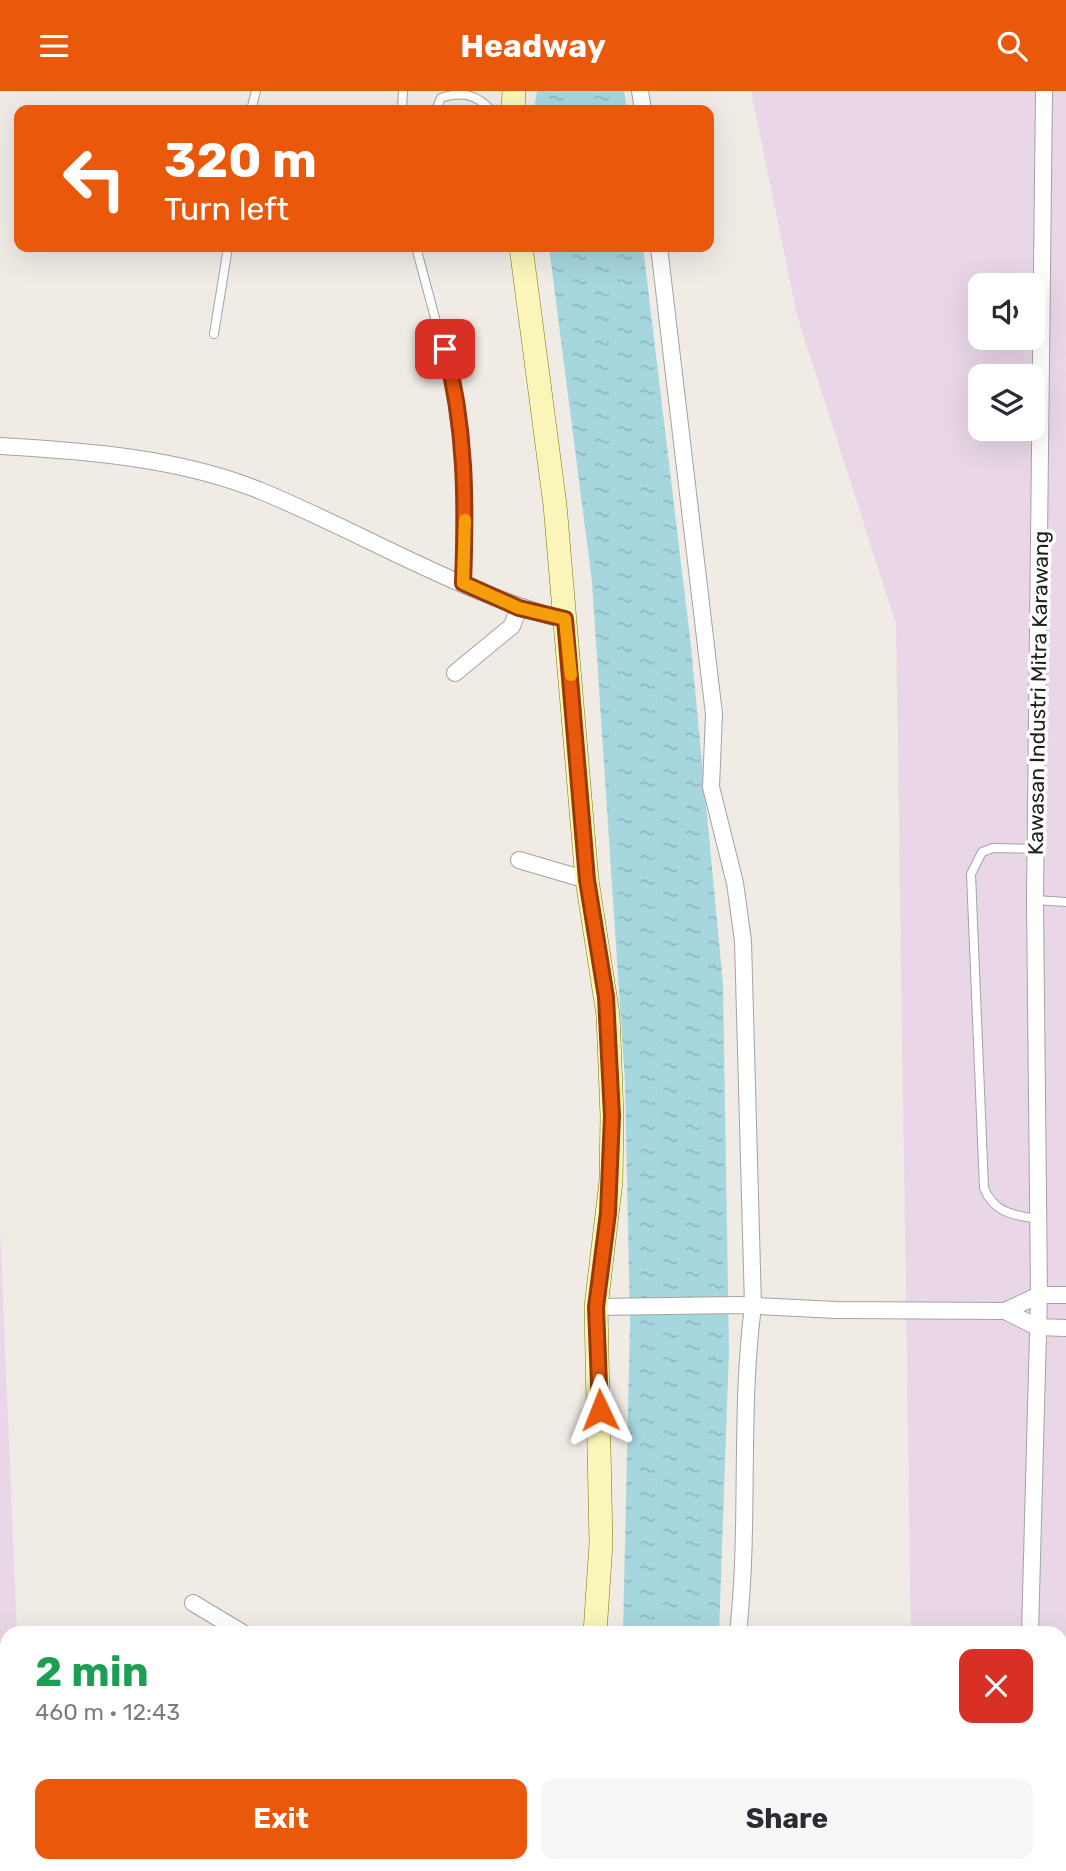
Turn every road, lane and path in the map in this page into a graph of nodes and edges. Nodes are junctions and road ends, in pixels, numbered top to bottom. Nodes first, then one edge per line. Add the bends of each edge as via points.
1 (1044, 91) edge
2 (438, 105) edge
3 (486, 105) edge
4 (227, 252) edge
5 (417, 252) edge
6 (522, 252) edge
7 (660, 252) edge
8 (214, 334) dead end
9 (0, 446) edge
10 (463, 583) junction
11 (519, 608) junction
12 (565, 619) junction
13 (456, 673) dead end
14 (1037, 849) junction
15 (519, 860) dead end
16 (587, 880) junction
17 (1035, 900) junction
18 (1066, 902) edge
19 (1038, 1219) junction
20 (1039, 1295) junction
21 (1066, 1295) edge
22 (746, 1305) junction
23 (596, 1307) junction
24 (1005, 1311) junction
25 (1037, 1327) junction
26 (1066, 1328) edge
27 (193, 1603) dead end
28 (231, 1626) edge
29 (595, 1626) edge
30 (738, 1626) edge
31 (1030, 1626) edge

1 - 14 street, Kawasan Industri Mitra Karawang
2 - 3 lane via 441,98 467,93
4 - 8 lane
5 - 10 lane via 460,411 466,502
6 - 12 street
7 - 22 street via 714,714 710,787 743,941
9 - 10 street via 141,460 204,472 261,491
10 - 11 street
11 - 12 street
11 - 13 street via 512,626
12 - 16 street
14 - 17 street, Kawasan Industri Mitra Karawang
14 - 19 lane via 982,852 971,874 984,1188 988,1199 1005,1214
15 - 16 street
16 - 23 street via 604,979 612,1116 608,1213
17 - 18 lane
17 - 19 street, Kawasan Industri Mitra Karawang
19 - 20 street, Kawasan Industri Mitra Karawang
20 - 21 street
20 - 24 street
20 - 25 street, Kawasan Industri Mitra Karawang
22 - 23 street
22 - 24 street
22 - 30 street
23 - 29 street via 601,1543
24 - 25 street
25 - 26 street
25 - 31 street, Kawasan Industri Mitra Karawang
27 - 28 street

